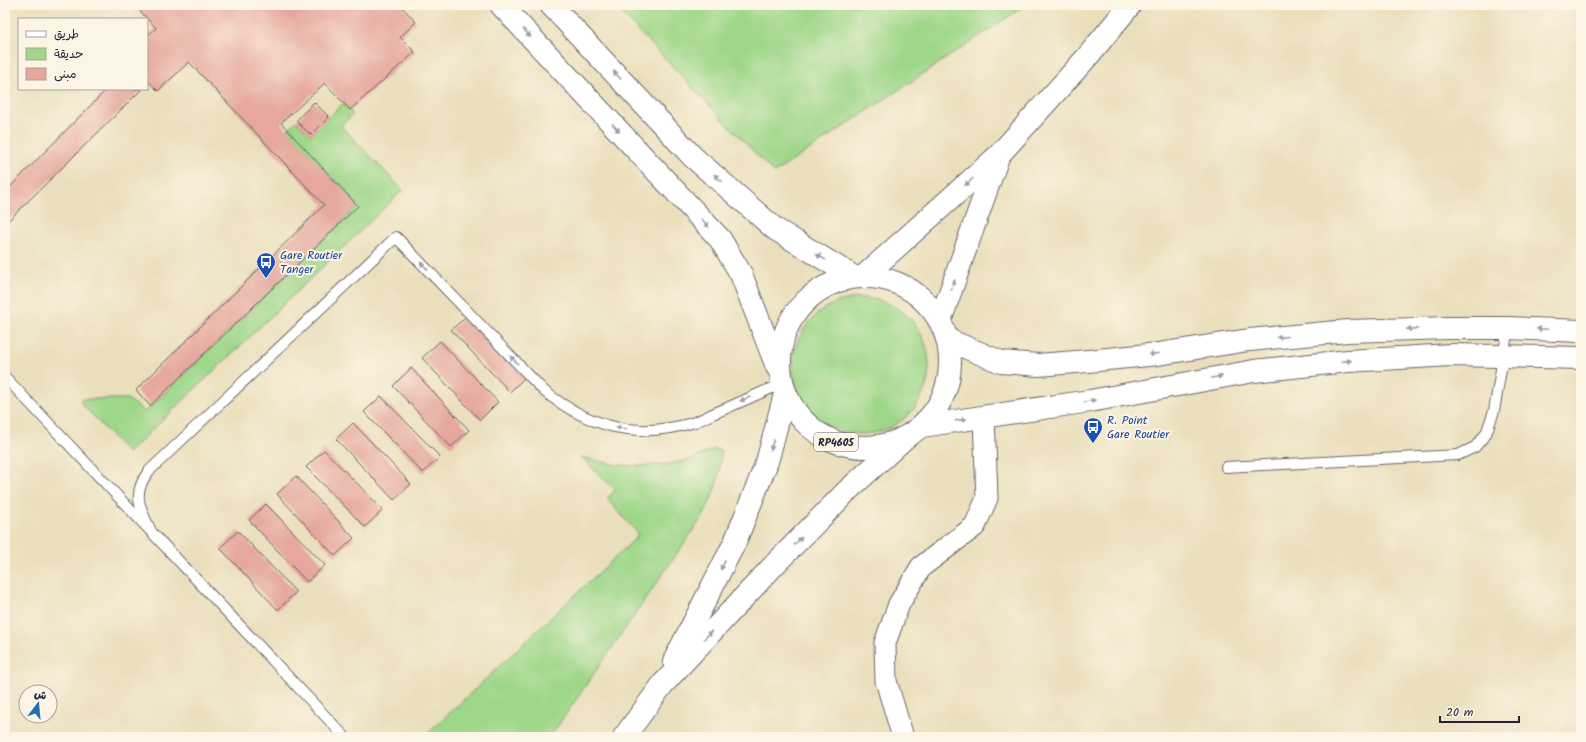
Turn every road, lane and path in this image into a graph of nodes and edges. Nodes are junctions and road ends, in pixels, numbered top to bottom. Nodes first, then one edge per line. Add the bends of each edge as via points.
1 (501, 5) edge
2 (551, 5) edge
3 (1130, 5) edge
4 (998, 156) junction
5 (858, 277) junction
6 (1508, 328) junction
7 (944, 331) junction
8 (1581, 331) edge
9 (1504, 355) junction
10 (1581, 358) edge
11 (5, 377) edge
12 (782, 384) junction
13 (984, 417) junction
14 (914, 432) junction
15 (1226, 467) dead end
16 (151, 531) junction
17 (663, 684) junction
18 (345, 737) edge
19 (624, 737) edge
20 (903, 737) edge

1 -> 12 main road via 720,240 740,274
5 -> 2 main road via 775,229 693,157
3 - 4 main road
4 -> 5 main road
7 -> 4 main road
5 - 7 main road via 881,278 900,284 929,306
5 - 12 main road via 828,285 806,300 789,321 780,347
6 -> 7 main road via 1348,331 1249,340 1158,354 1038,365 1001,362
8 -> 6 main road
6 - 9 lane
7 - 14 main road via 950,351 950,371 945,392 936,410
9 - 10 main road
13 -> 9 main road via 1090,401 1254,371 1356,360
9 - 15 lane via 1494,411 1486,434 1475,447 1458,455
11 - 16 lane
12 - 14 main road, RP4605 via 809,427 826,438 845,445 866,448
12 -> 16 lane via 674,428 627,430 583,417 544,391 396,237 149,471 142,480 138,500
12 -> 17 main road via 767,462 735,542
14 -> 13 main road
13 - 20 street via 987,498 975,526 921,567 899,604 885,643 886,681
17 -> 14 main road via 847,491
16 - 18 lane
17 - 19 main road

